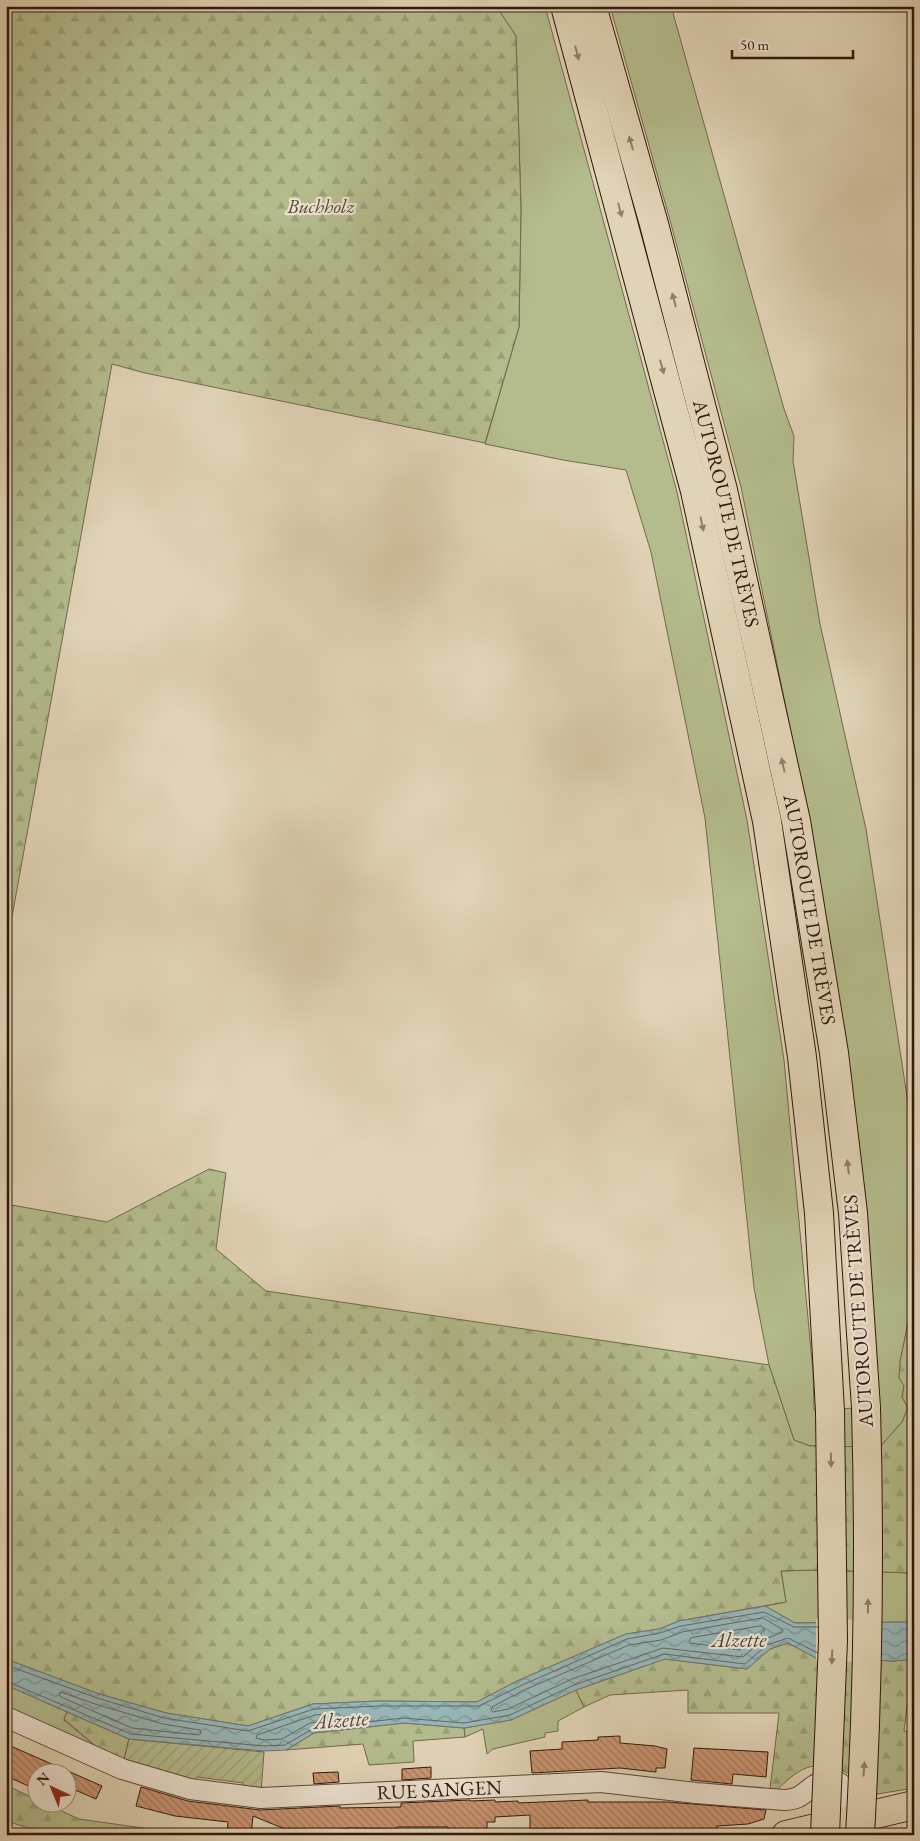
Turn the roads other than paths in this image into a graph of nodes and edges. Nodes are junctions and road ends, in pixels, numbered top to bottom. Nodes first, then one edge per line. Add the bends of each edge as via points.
1 (565, 6) edge
2 (592, 6) edge
3 (6, 1717) edge
4 (914, 1806) edge
5 (844, 1830) edge
6 (786, 1835) edge

1 -> 5 main road, AUTOROUTE DE TRÈVES, bridge via 695,491 767,821 802,1057 818,1203 830,1411 833,1641
5 -> 2 main road, AUTOROUTE DE TRÈVES, bridge via 865,1741 869,1522 866,1408 853,1213 834,1053 796,821 720,481 654,224
3 - 5 street, RUE SANGEN via 122,1769 190,1789 244,1796 271,1798 601,1782 784,1800 796,1799 817,1784 833,1781 843,1785 847,1792
4 - 5 main road
5 - 6 main road

